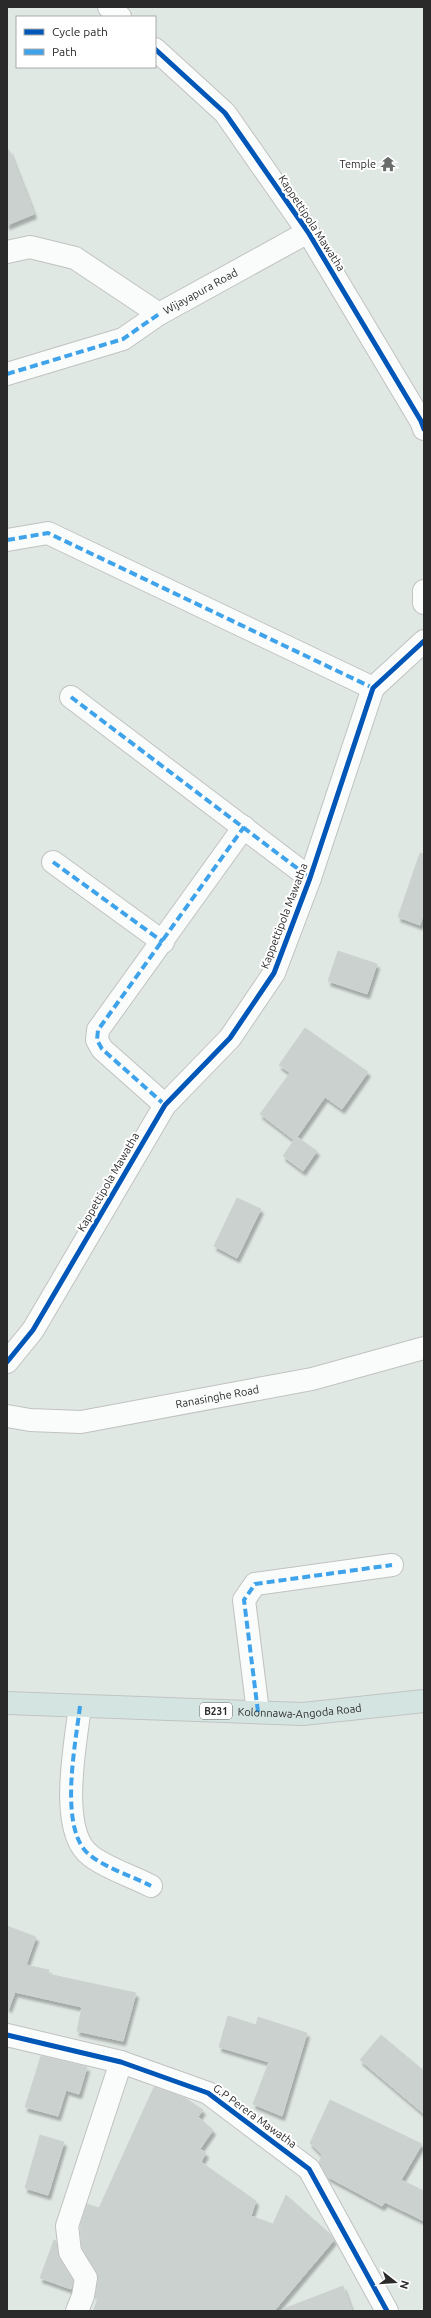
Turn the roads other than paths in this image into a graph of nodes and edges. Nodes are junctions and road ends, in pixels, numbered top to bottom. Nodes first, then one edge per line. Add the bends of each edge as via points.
1 (110, 7) edge
2 (119, 16) edge
3 (156, 49) edge
4 (308, 232) junction
5 (7, 252) edge
6 (158, 314) junction
7 (7, 374) edge
8 (423, 424) edge
9 (7, 540) edge
10 (424, 592) edge
11 (424, 603) edge
12 (424, 641) edge
13 (373, 688) junction
14 (71, 697) dead end
15 (244, 827) junction
16 (53, 862) dead end
17 (310, 878) junction
18 (163, 942) junction
19 (165, 1105) junction
20 (424, 1348) edge
21 (7, 1362) edge
22 (7, 1416) edge
23 (392, 1565) dead end
24 (424, 1701) edge
25 (7, 1703) edge
26 (80, 1706) junction
27 (258, 1712) junction
28 (151, 1886) dead end
29 (7, 2036) edge
30 (122, 2062) junction
31 (77, 2311) edge
32 (387, 2311) edge

1 - 2 street
3 - 4 street, Kappettipola Mawatha via 225,113
4 - 6 street, Wijayapura Road
4 - 8 street, Kappettipola Mawatha
5 - 6 street, Wijayapura Road via 30,247 74,258
6 - 7 street via 123,339
9 - 13 street via 48,533
10 - 11 street
12 - 13 street, Kappettipola Mawatha
13 - 17 street, Kappettipola Mawatha
14 - 15 street
15 - 17 street
15 - 18 street
16 - 18 street
17 - 19 street, Kappettipola Mawatha via 274,973 230,1038
18 - 19 street via 98,1030 97,1040 102,1049
19 - 21 street, Kappettipola Mawatha via 33,1330
20 - 22 street, Ranasinghe Road via 312,1380 81,1422 30,1420
23 - 27 street via 255,1584 244,1600
24 - 27 main road, Kolonnawa-Angoda Road / B231 via 303,1714
25 - 26 main road, Kolonnawa-Angoda Road / B231
26 - 27 main road, Kolonnawa-Angoda Road / B231
26 - 28 street via 70,1802 76,1837 90,1856
29 - 30 street, G.P Perera Mawatha
30 - 31 street via 67,2226 70,2252 86,2278
30 - 32 street, G.P Perera Mawatha via 208,2093 309,2169

